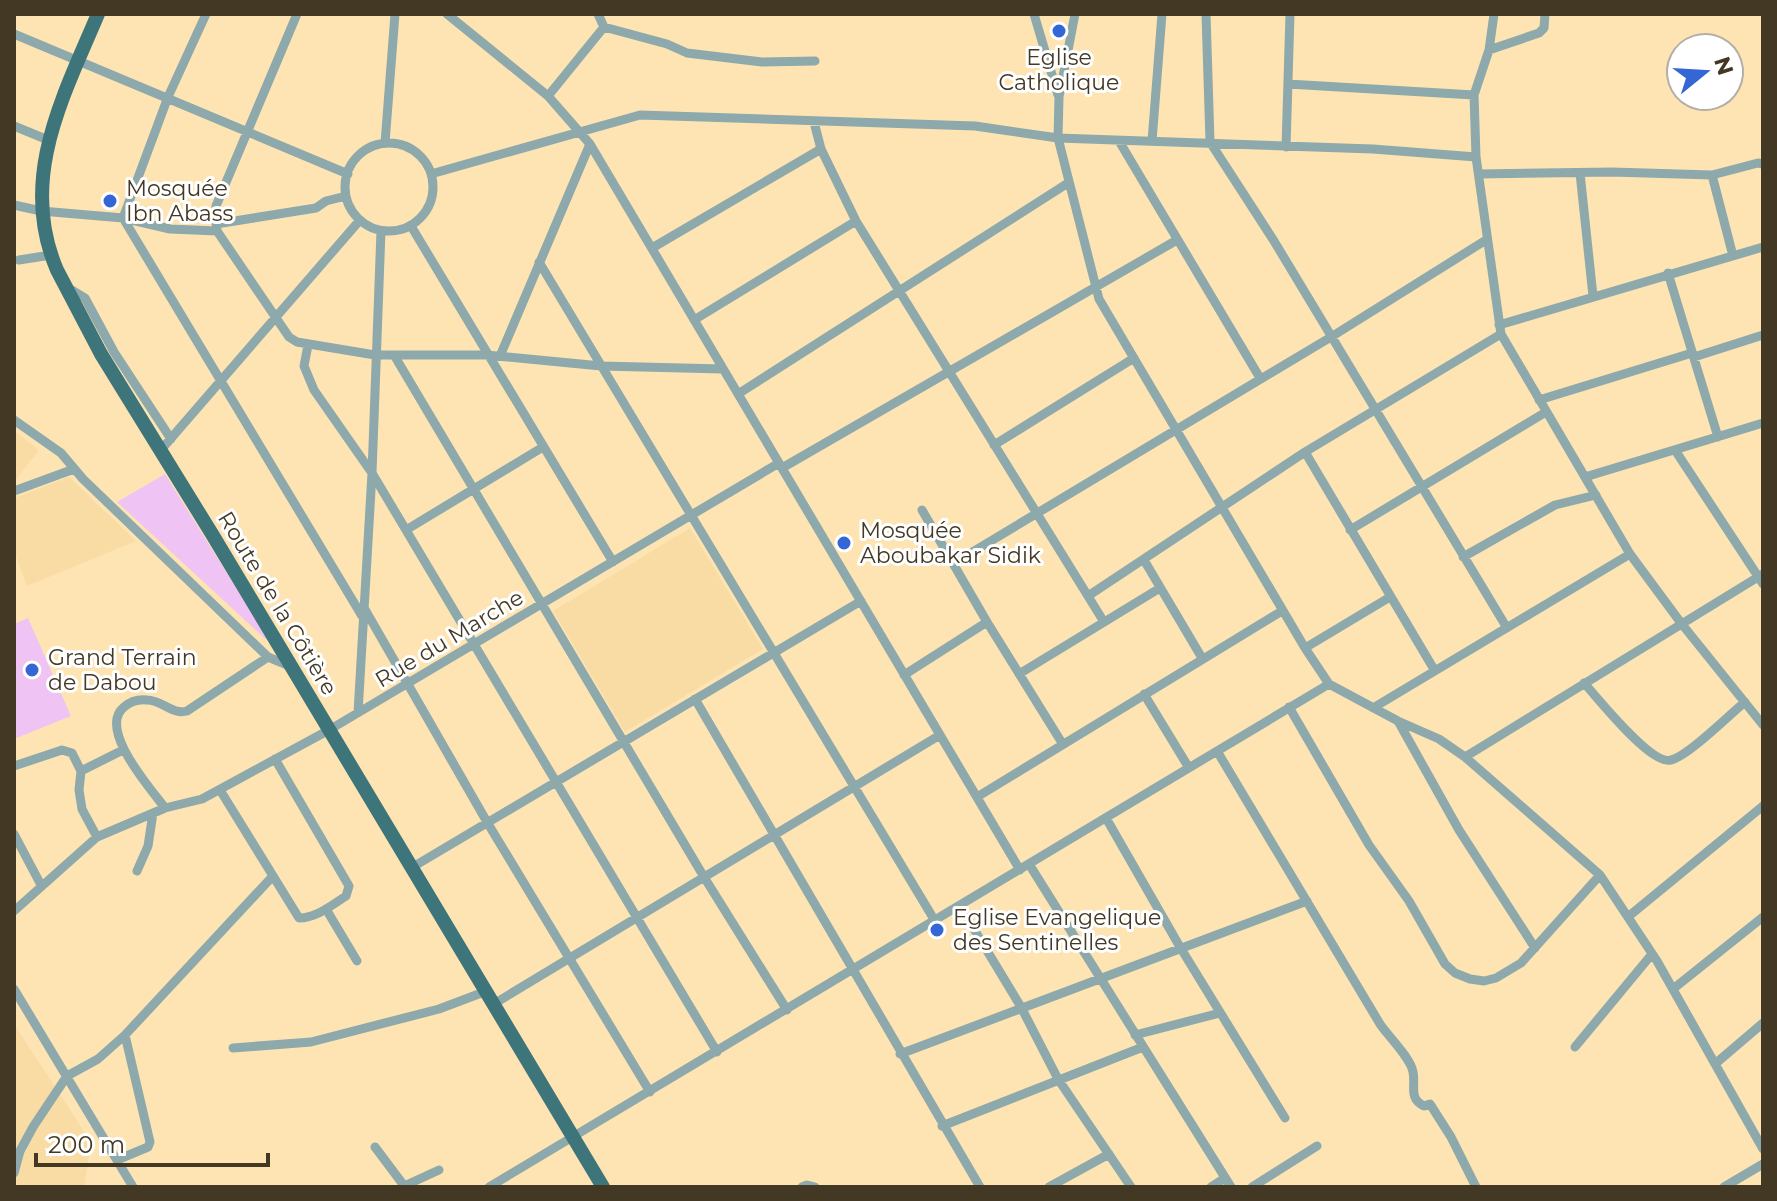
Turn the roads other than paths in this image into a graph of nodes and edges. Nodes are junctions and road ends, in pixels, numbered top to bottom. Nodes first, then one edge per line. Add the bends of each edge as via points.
1 (98, 14) edge
2 (206, 14) edge
3 (297, 14) edge
4 (395, 14) edge
5 (447, 14) edge
6 (598, 14) edge
7 (1034, 14) edge
8 (1075, 14) edge
9 (1162, 14) edge
10 (1206, 14) edge
11 (1290, 14) edge
12 (1494, 14) edge
13 (1545, 14) edge
14 (604, 27) junction
15 (14, 34) edge
16 (1489, 50) junction
17 (78, 61) junction
18 (815, 61) dead end
19 (1288, 84) junction
20 (1474, 95) junction
21 (548, 96) junction
22 (168, 97) junction
23 (1059, 97) junction
24 (814, 122) junction
25 (14, 126) edge
26 (579, 131) junction
27 (247, 133) junction
28 (1058, 138) junction
29 (48, 140) junction
30 (1119, 141) junction
31 (1152, 141) junction
32 (1210, 142) junction
33 (385, 143) junction
34 (590, 144) junction
35 (1286, 147) junction
36 (821, 149) junction
37 (1476, 157) junction
38 (1761, 163) edge
39 (1580, 173) junction
40 (348, 174) junction
41 (431, 174) junction
42 (1479, 174) junction
43 (1712, 175) junction
44 (1068, 183) junction
45 (346, 196) junction
46 (14, 205) edge
47 (41, 211) junction
48 (123, 218) junction
49 (360, 220) junction
50 (856, 221) junction
51 (411, 226) junction
52 (216, 227) junction
53 (381, 231) junction
54 (1177, 240) junction
55 (1486, 240) junction
56 (1763, 247) edge
57 (652, 248) junction
58 (51, 255) junction
59 (1733, 256) junction
60 (19, 260) dead end
61 (539, 262) junction
62 (1668, 273) junction
63 (1095, 286) junction
64 (899, 292) junction
65 (1593, 296) junction
66 (275, 316) junction
67 (694, 320) junction
68 (1500, 329) junction
69 (1763, 335) edge
70 (1331, 337) junction
71 (308, 345) junction
72 (375, 355) junction
73 (394, 355) junction
74 (486, 355) junction
75 (1693, 355) junction
76 (500, 356) junction
77 (1134, 358) junction
78 (601, 366) junction
79 (723, 369) junction
80 (947, 371) junction
81 (221, 378) junction
82 (1260, 378) junction
83 (738, 394) junction
84 (1539, 400) junction
85 (1375, 408) junction
86 (143, 412) junction
87 (1546, 412) junction
88 (14, 420) edge
89 (1762, 425) edge
90 (1176, 428) junction
91 (1718, 437) junction
92 (171, 439) junction
93 (994, 445) junction
94 (543, 447) junction
95 (1675, 450) junction
96 (160, 451) junction
97 (1305, 452) junction
98 (781, 466) junction
99 (74, 469) junction
100 (372, 473) junction
101 (1585, 477) junction
102 (1421, 487) junction
103 (473, 489) junction
104 (14, 491) edge
105 (1596, 495) junction
106 (1222, 508) junction
107 (922, 510) dead end
108 (1038, 512) junction
109 (691, 516) junction
110 (406, 530) junction
111 (1350, 530) junction
112 (1630, 554) junction
113 (1463, 557) junction
114 (1144, 560) junction
115 (613, 562) junction
116 (954, 563) junction
117 (1761, 579) edge
118 (1160, 588) junction
119 (1088, 596) junction
120 (1390, 597) junction
121 (861, 601) junction
122 (542, 604) junction
123 (362, 611) junction
124 (1282, 611) junction
125 (987, 622) junction
126 (1104, 622) junction
127 (1681, 623) junction
128 (1507, 628) junction
129 (473, 645) junction
130 (1305, 648) junction
131 (773, 652) junction
132 (268, 657) junction
133 (1202, 658) junction
134 (292, 667) junction
135 (1435, 671) junction
136 (1019, 674) junction
137 (904, 675) junction
138 (1584, 683) junction
139 (408, 684) junction
140 (1329, 684) junction
141 (1144, 694) junction
142 (695, 699) junction
143 (1745, 702) junction
144 (1289, 707) junction
145 (1373, 708) junction
146 (358, 713) junction
147 (1398, 721) junction
148 (1763, 725) edge
149 (329, 730) junction
150 (940, 735) junction
151 (624, 741) junction
152 (1062, 743) junction
153 (123, 750) junction
154 (1217, 751) junction
155 (1465, 757) junction
156 (275, 759) junction
157 (14, 766) edge
158 (1189, 768) junction
159 (81, 771) junction
160 (556, 782) junction
161 (854, 786) junction
162 (220, 790) junction
163 (977, 797) junction
164 (1763, 806) edge
165 (165, 808) junction
166 (153, 813) junction
167 (1106, 818) junction
168 (487, 822) junction
169 (14, 834) edge
170 (774, 834) junction
171 (97, 837) junction
172 (1024, 867) junction
173 (411, 868) junction
174 (137, 871) dead end
175 (1600, 875) junction
176 (272, 877) junction
177 (704, 877) junction
178 (41, 885) junction
179 (1307, 901) junction
180 (960, 906) junction
181 (326, 909) junction
182 (14, 911) edge
183 (1629, 916) junction
184 (638, 917) junction
185 (1763, 917) edge
186 (935, 921) junction
187 (1180, 947) junction
188 (1535, 948) junction
189 (1652, 954) junction
190 (569, 958) junction
191 (357, 961) dead end
192 (853, 970) junction
193 (1099, 978) junction
194 (14, 989) edge
195 (1673, 989) junction
196 (488, 998) junction
197 (1021, 1007) junction
198 (787, 1010) junction
199 (1220, 1013) junction
200 (1763, 1023) edge
201 (125, 1035) junction
202 (1135, 1035) junction
203 (1143, 1047) junction
204 (1575, 1047) dead end
205 (233, 1048) dead end
206 (717, 1052) junction
207 (900, 1054) junction
208 (1715, 1064) junction
209 (67, 1076) junction
210 (1058, 1079) junction
211 (650, 1092) junction
212 (1285, 1118) dead end
213 (942, 1126) junction
214 (1763, 1126) edge
215 (1754, 1133) junction
216 (574, 1138) junction
217 (1317, 1146) dead end
218 (375, 1147) dead end
219 (1763, 1149) edge
220 (1109, 1154) junction
221 (117, 1160) junction
222 (1763, 1164) edge
223 (439, 1170) dead end
224 (14, 1173) edge
225 (1228, 1183) edge
226 (493, 1186) edge
227 (133, 1187) edge
228 (404, 1187) edge
229 (603, 1187) edge
230 (802, 1187) edge
231 (815, 1187) edge
232 (980, 1187) edge
233 (1049, 1187) edge
234 (1131, 1187) edge
235 (1211, 1187) edge
236 (1252, 1187) edge
237 (1476, 1187) edge
238 (1724, 1187) edge

1 - 17 main road, Route de la Côtière
2 - 22 street
3 - 27 street
4 - 33 street
5 - 21 street
6 - 14 street
7 - 23 street
8 - 23 street
9 - 31 street
10 - 32 street
11 - 19 street
12 - 16 street
13 - 16 street via 1539,33
14 - 18 street via 687,53 762,62
14 - 21 street
15 - 17 street
16 - 20 street
17 - 22 street
17 - 29 main road, Route de la Côtière
19 - 20 street
19 - 35 street
20 - 37 street
21 - 26 street
22 - 27 street
22 - 48 street
23 - 28 street
24 - 26 street via 640,115
24 - 28 street via 975,126
24 - 36 street
25 - 29 street
26 - 34 street
26 - 41 street
27 - 40 street
27 - 52 street via 216,206
28 - 30 street
28 - 44 street
29 - 47 main road, Route de la Côtière
30 - 31 street
30 - 54 street
31 - 32 street
32 - 35 street
32 - 70 street
33 - 40 street via 362,153
33 - 41 street via 413,150
34 - 57 street
34 - 61 street
35 - 37 street
36 - 50 street
36 - 57 street
37 - 42 street
38 - 43 street
39 - 42 street
39 - 43 street
39 - 65 street
40 - 45 street
41 - 51 street via 430,204
42 - 55 street
43 - 59 street
44 - 63 street
44 - 64 street
45 - 49 street
45 - 52 street via 316,208
46 - 47 street
47 - 48 street
47 - 58 main road, Route de la Côtière
48 - 52 street via 170,229
48 - 81 street
49 - 53 street
49 - 66 street
50 - 64 street
50 - 67 street
51 - 53 street
51 - 74 street
52 - 66 street
53 - 72 street
54 - 63 street, Rue du Marche
54 - 82 street
55 - 68 street
55 - 70 street
56 - 59 street
57 - 67 street
58 - 60 street
58 - 86 main road, Route de la Côtière
59 - 62 street
61 - 76 street
61 - 78 street
62 - 65 street
62 - 75 street
63 - 77 street
63 - 80 street, Rue du Marche
64 - 80 street
64 - 83 street
65 - 68 street
66 - 71 street via 289,337
66 - 81 street
67 - 79 street
68 - 84 street
68 - 85 street
69 - 75 street
70 - 82 street
70 - 85 street
71 - 72 street
71 - 100 street via 304,366 314,390
72 - 73 street
72 - 100 street
73 - 74 street
73 - 103 street
74 - 76 street
74 - 94 street
75 - 84 street
75 - 91 street
76 - 78 street
77 - 90 street
77 - 93 street
78 - 79 street
78 - 109 street
79 - 83 street
80 - 93 street
80 - 98 street, Rue du Marche
81 - 92 street
81 - 123 street
82 - 90 street
83 - 98 street
84 - 87 street
85 - 97 street
85 - 102 street
86 - 92 street
86 - 96 main road, Route de la Côtière
87 - 101 street
87 - 102 street
88 - 99 street via 61,453
89 - 91 street
90 - 106 street
90 - 108 street
91 - 95 street
92 - 96 street
93 - 108 street
94 - 103 street
94 - 115 street
95 - 101 street
95 - 117 street
96 - 134 main road, Route de la Côtière
97 - 106 street
97 - 111 street
98 - 109 street, Rue du Marche
98 - 121 street
99 - 104 street
99 - 132 street
100 - 110 street
100 - 123 street
101 - 105 street
102 - 111 street
102 - 113 street
103 - 110 street
103 - 122 street
105 - 112 street
105 - 113 street via 1555,505
106 - 114 street
106 - 124 street
107 - 116 street
108 - 116 street
108 - 119 street
109 - 115 street, Rue du Marche
109 - 131 street
110 - 129 street
111 - 120 street
112 - 127 street
112 - 128 street
113 - 128 street
114 - 118 street
114 - 119 street
115 - 122 street, Rue du Marche
116 - 125 street
117 - 127 street
118 - 126 street
118 - 133 street
119 - 126 street
120 - 130 street
120 - 135 street
121 - 131 street
121 - 137 street
122 - 129 street, Rue du Marche
122 - 151 street
123 - 139 street
123 - 146 street
124 - 130 street
124 - 133 street
125 - 136 street
125 - 137 street
126 - 136 street
127 - 138 street
127 - 143 street
128 - 135 street
129 - 139 street, Rue du Marche
129 - 160 street
130 - 140 street
131 - 142 street
131 - 161 street
132 - 134 street
132 - 153 street via 187,711 144,699 124,706 116,720
133 - 141 street
134 - 149 main road, Route de la Côtière
135 - 145 street
136 - 152 street
137 - 150 street
138 - 143 street via 1638,742 1670,761
138 - 155 street
139 - 146 street, Rue du Marche
139 - 168 street
140 - 144 street
140 - 145 street
141 - 152 street
141 - 158 street
142 - 151 street
142 - 170 street
143 - 148 street
144 - 154 street
144 - 188 street via 1445,964 1455,973 1484,981 1521,963
145 - 147 street
146 - 149 street, Rue du Marche
147 - 155 street
147 - 188 street via 1459,830
149 - 156 street, Rue du Marche
149 - 173 main road, Route de la Côtière
150 - 161 street
150 - 163 street
151 - 160 street
151 - 177 street
152 - 163 street
153 - 159 street
153 - 165 street
154 - 158 street
154 - 179 street
155 - 175 street
156 - 162 street, Rue du Marche
156 - 181 street via 349,886 346,896
157 - 159 street via 68,750
158 - 167 street
159 - 171 street via 79,798
160 - 168 street
160 - 184 street
161 - 170 street
161 - 186 street
162 - 165 street, Rue du Marche
162 - 176 street
163 - 172 street
164 - 183 street
165 - 166 street, Rue du Marche
166 - 171 street, Rue du Marche
166 - 174 street
167 - 172 street
167 - 187 street
168 - 173 street
168 - 190 street
169 - 178 street
170 - 177 street
170 - 192 street
171 - 178 street, Rue du Marche
172 - 180 street
172 - 193 street
173 - 196 main road, Route de la Côtière
175 - 183 street
175 - 188 street
176 - 181 street via 299,918
176 - 201 street
177 - 184 street
177 - 198 street
178 - 182 street, Rue du Marche
179 - 187 street
179 - 237 street via 1392,1043 1410,1062 1413,1096 1424,1106 1430,1104
180 - 186 street
180 - 197 street
181 - 191 street
183 - 189 street
184 - 190 street
184 - 206 street
185 - 195 street
186 - 192 street
187 - 193 street
187 - 199 street
189 - 195 street
189 - 204 street
190 - 196 street
190 - 211 street
192 - 198 street
192 - 207 street
193 - 197 street
193 - 202 street
194 - 209 street
195 - 208 street
196 - 205 street via 311,1042
196 - 216 main road, Route de la Côtière
197 - 207 street
197 - 210 street
198 - 206 street
199 - 202 street
199 - 212 street
200 - 208 street
201 - 209 street via 98,1059
201 - 221 street via 150,1142
202 - 203 street
203 - 210 street
203 - 225 street
206 - 211 street
207 - 213 street
208 - 215 street
209 - 221 street
209 - 224 street via 33,1127
210 - 213 street
210 - 220 street
211 - 216 street
213 - 232 street
214 - 215 street
215 - 219 street
216 - 226 street
216 - 229 main road, Route de la Côtière
217 - 236 street
218 - 228 street
220 - 233 street
220 - 234 street
221 - 227 street
222 - 238 street
223 - 228 street
225 - 235 street
230 - 231 street

